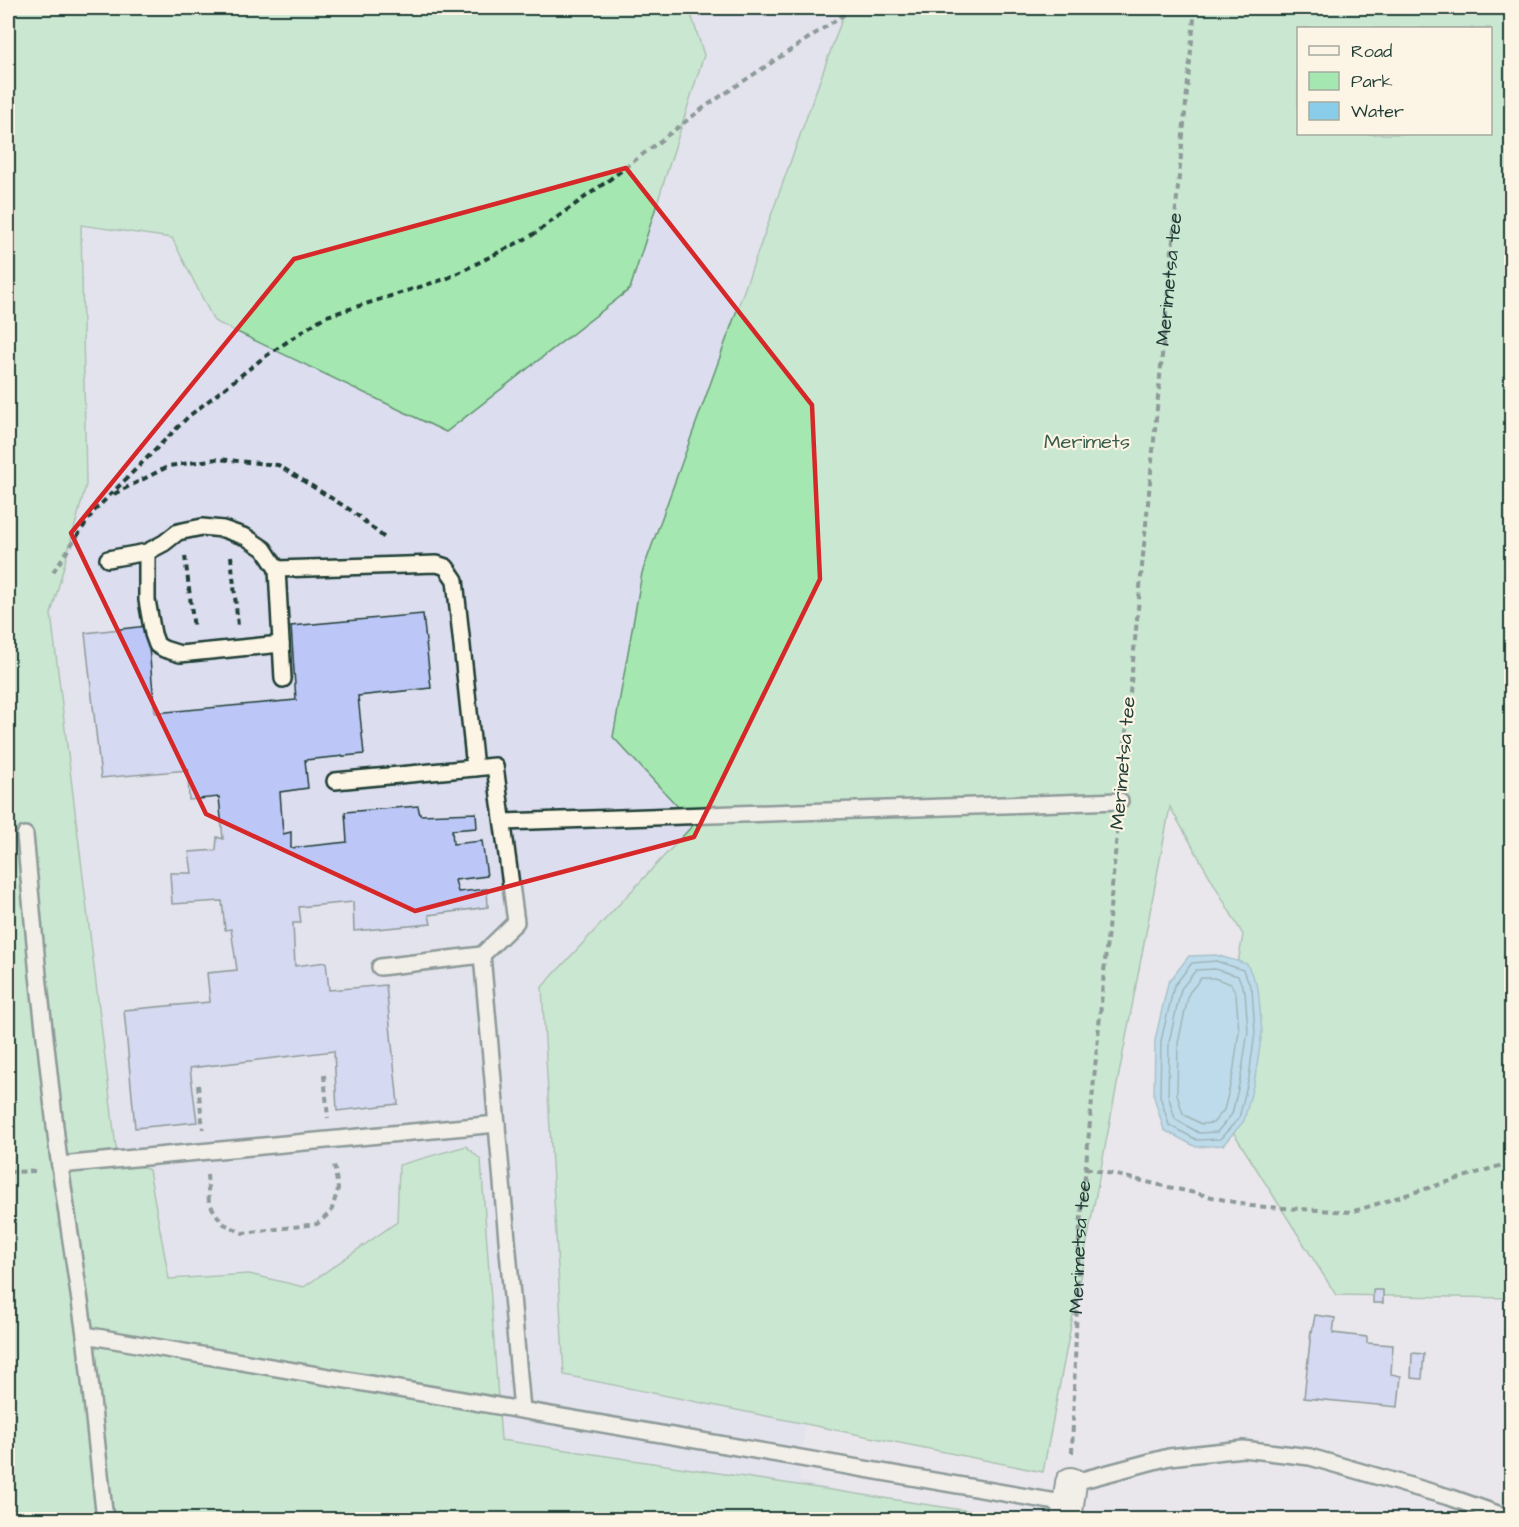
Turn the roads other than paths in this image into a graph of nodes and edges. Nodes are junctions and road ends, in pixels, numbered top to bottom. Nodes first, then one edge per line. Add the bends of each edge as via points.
1 (147, 552) junction
2 (108, 559) dead end
3 (277, 569) junction
4 (281, 644) junction
5 (283, 679) dead end
6 (475, 768) junction
7 (335, 781) dead end
8 (1120, 801) road end
9 (503, 822) junction
10 (25, 835) dead end
11 (482, 955) junction
12 (380, 967) dead end
13 (497, 1124) junction
14 (60, 1165) junction
15 (85, 1335) junction
16 (522, 1410) junction
17 (1068, 1502) edge
18 (1512, 1519) edge
19 (105, 1520) edge

1 - 2 lane
1 - 3 lane via 178,532 202,527 223,529 264,549
1 - 4 lane via 147,600 157,645 180,654
3 - 4 lane
3 - 6 lane via 437,564 446,567 454,580
4 - 5 lane
6 - 7 lane
6 - 9 lane via 495,766
8 - 9 lane
9 - 11 lane via 516,921
10 - 14 lane
11 - 12 lane
11 - 13 lane
13 - 14 lane
13 - 16 lane
14 - 15 lane
15 - 16 lane
15 - 19 lane
16 - 17 lane
17 - 18 lane via 1169,1457 1243,1449 1310,1456

